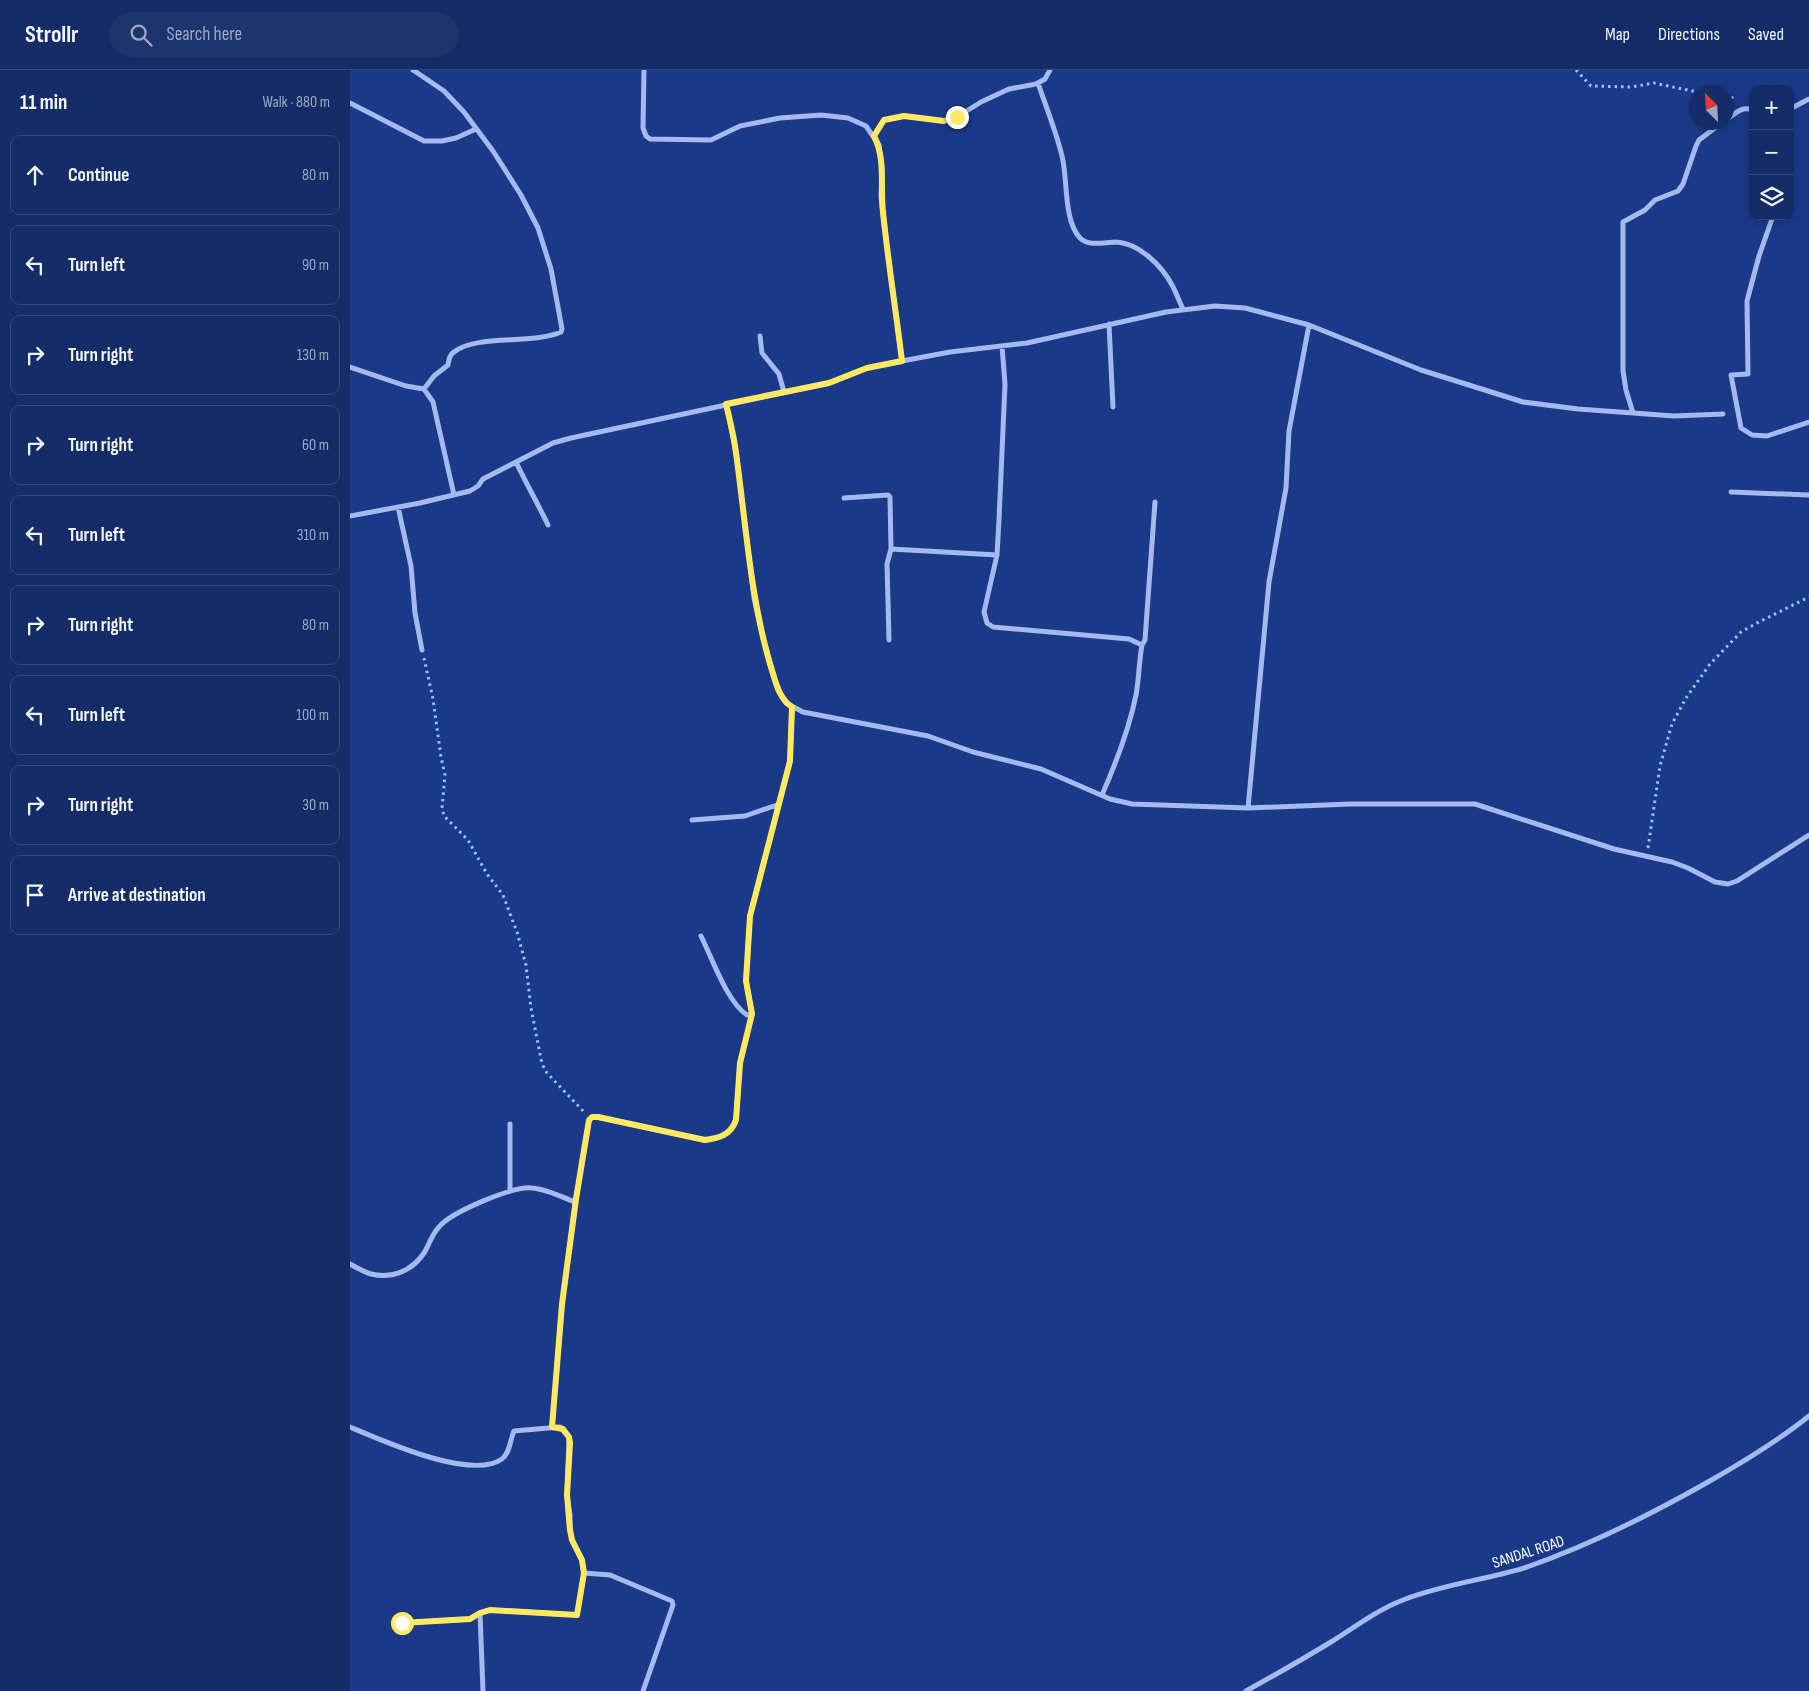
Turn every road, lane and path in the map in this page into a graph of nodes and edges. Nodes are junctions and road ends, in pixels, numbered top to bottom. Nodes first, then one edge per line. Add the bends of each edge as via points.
1 (413, 70) edge
2 (644, 70) edge
3 (1050, 70) edge
4 (1576, 70) edge
5 (1038, 83) junction
6 (1689, 90) edge
7 (1809, 99) edge
8 (350, 103) edge
9 (1794, 107) edge
10 (1749, 109) edge
11 (1734, 114) edge
12 (476, 129) junction
13 (1713, 130) edge
14 (874, 136) junction
15 (1771, 220) edge
16 (1183, 309) junction
17 (1109, 324) junction
18 (1308, 324) junction
19 (760, 336) dead end
20 (1002, 346) junction
21 (902, 361) junction
22 (350, 367) edge
23 (424, 390) junction
24 (784, 392) junction
25 (726, 404) junction
26 (1113, 408) dead end
27 (1633, 413) junction
28 (1722, 414) dead end
29 (1809, 422) edge
30 (516, 462) junction
31 (1731, 492) dead end
32 (454, 495) junction
33 (1809, 496) edge
34 (844, 498) dead end
35 (1155, 502) dead end
36 (398, 507) junction
37 (350, 516) edge
38 (548, 525) dead end
39 (891, 549) junction
40 (997, 555) junction
41 (1809, 597) edge
42 (889, 640) dead end
43 (1142, 645) junction
44 (422, 650) joint
45 (792, 707) junction
46 (1102, 796) junction
47 (777, 805) junction
48 (1248, 808) junction
49 (692, 820) dead end
50 (1809, 835) edge
51 (1647, 856) junction
52 (701, 936) dead end
53 (752, 1014) junction
54 (590, 1119) junction
55 (510, 1124) dead end
56 (510, 1190) junction
57 (575, 1202) junction
58 (350, 1264) edge
59 (1809, 1416) edge
60 (350, 1426) edge
61 (552, 1427) junction
62 (584, 1573) junction
63 (480, 1613) junction
64 (402, 1623) dead end
65 (484, 1691) edge
66 (643, 1691) edge
67 (1246, 1691) edge

1 - 12 street via 444,91
2 - 14 street via 643,128 650,139 711,140 740,126 780,118 821,115 848,118 866,126
3 - 5 street
4 - 6 path via 1591,86 1631,87 1654,83
5 - 14 street via 1009,89 944,121 904,116 884,120
5 - 16 street via 1063,158 1070,215 1080,238 1088,243 1132,245 1166,275
7 - 9 street
8 - 12 street via 424,141 449,140
10 - 11 street
12 - 23 street via 538,228 551,269 562,329 546,337 470,344 453,352 448,358 448,365
13 - 27 street via 1696,146 1678,190 1655,200 1645,210 1623,222 1623,371
14 - 21 street via 879,145 882,167 882,205
15 - 29 street via 1747,300 1748,374 1732,375 1742,428 1752,435 1767,436
16 - 17 street
16 - 18 street via 1245,308
17 - 20 street
17 - 26 street
18 - 27 street via 1421,370 1524,402
18 - 48 street via 1289,431 1286,488 1269,582
19 - 24 street via 762,353 779,374
20 - 21 street
20 - 40 street via 1005,384
21 - 24 street via 867,368 829,383
22 - 23 street
23 - 32 street via 433,402
24 - 25 street
25 - 30 street via 571,438 553,443
25 - 45 street via 736,451 762,638 778,690
27 - 28 street via 1674,416
30 - 32 street via 483,479 470,491
30 - 38 street
31 - 33 street
32 - 36 street
34 - 39 street via 890,497
35 - 43 street via 1145,640
36 - 37 street
36 - 44 street via 411,566
39 - 40 street
39 - 42 street via 887,564
40 - 43 street via 984,612 987,623 993,627 1129,639
41 - 51 path via 1741,632 1710,664 1686,698 1672,724 1660,766
43 - 46 street via 1127,733
44 - 54 path via 445,775 444,816 468,840 503,895 526,966 542,1064
45 - 46 street via 802,712 928,736 972,752 1041,769
45 - 47 street via 790,761
46 - 48 street via 1132,804
47 - 49 street via 745,816
47 - 53 street via 750,916 746,981
48 - 51 street via 1475,804 1614,849
50 - 51 street via 1728,884
52 - 53 street via 729,996 742,1012
53 - 54 street via 740,1063 736,1120 729,1132 705,1140 598,1117
54 - 57 street
55 - 56 street
56 - 57 street via 534,1188
56 - 58 street via 448,1218 438,1228 423,1255 402,1272 370,1274
57 - 61 street via 562,1304
59 - 67 street, SANDAL ROAD via 1731,1469 1656,1512 1524,1568 1403,1600
60 - 61 street via 396,1447 465,1465 491,1464 503,1458 514,1431
61 - 62 street via 560,1427 569,1437 567,1495 570,1530
62 - 63 street via 577,1615 490,1610
62 - 66 street via 610,1575 672,1601
63 - 64 street via 470,1619
63 - 65 street

